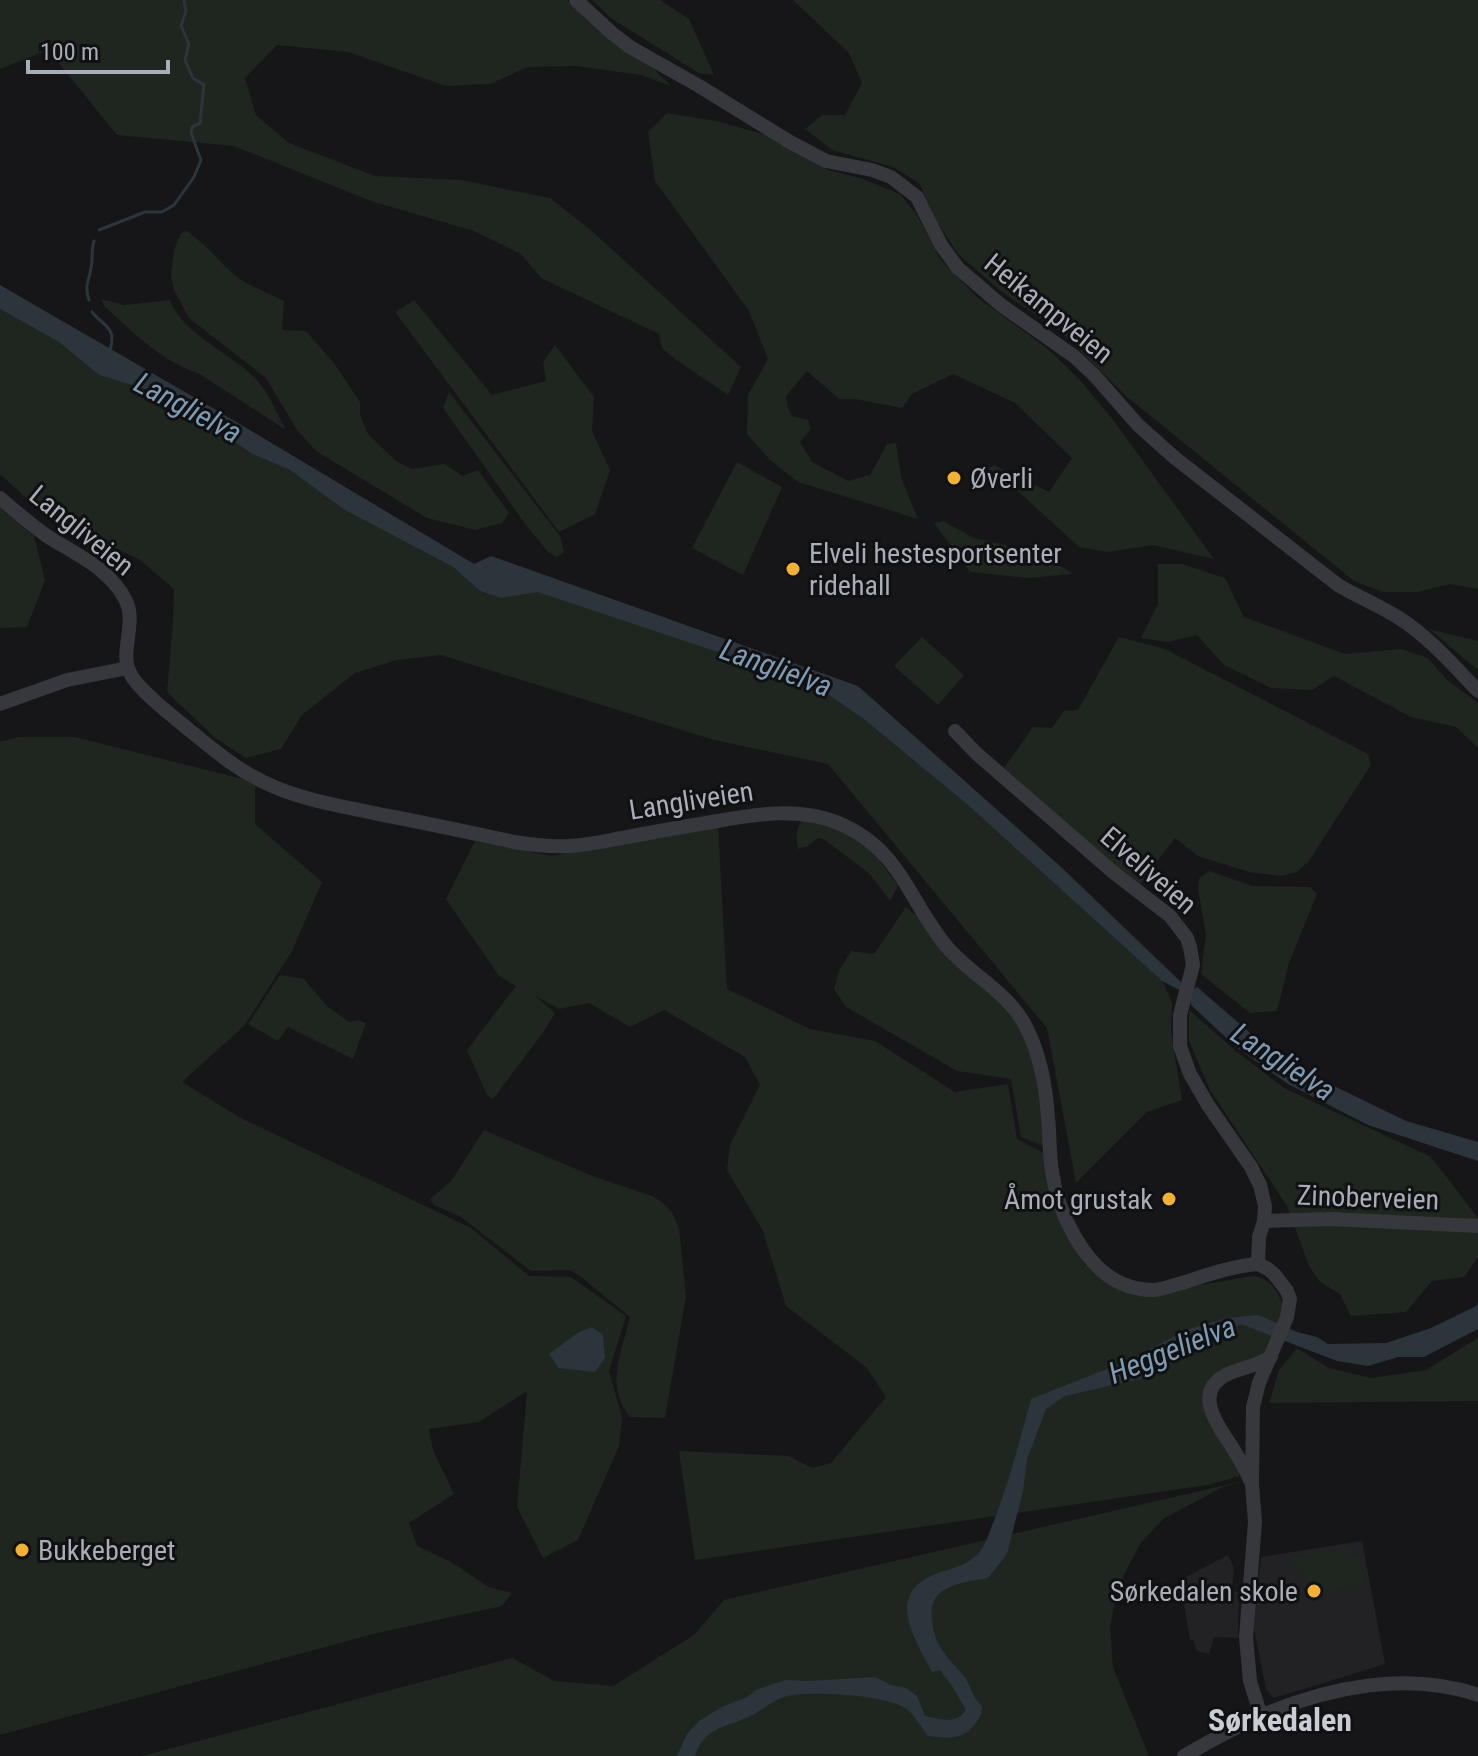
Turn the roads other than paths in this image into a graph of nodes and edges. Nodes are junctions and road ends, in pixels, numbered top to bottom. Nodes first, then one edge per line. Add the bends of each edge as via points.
1 (576, 0) edge
2 (0, 498) edge
3 (128, 668) junction
4 (1478, 691) edge
5 (0, 704) edge
6 (955, 731) dead end
7 (1264, 1221) junction
8 (1478, 1226) edge
9 (1258, 1264) junction
10 (1271, 1356) junction
11 (1252, 1484) junction
12 (1478, 1695) edge
13 (1261, 1716) junction
14 (1184, 1756) edge

1 - 4 street, Heikampveien via 630,47 797,146 826,161 881,173 910,191 958,268 1075,357 1175,458 1338,585 1414,629
2 - 3 street, Langliveien via 93,565 121,592 130,615
3 - 5 street via 67,680
3 - 9 street, Langliveien via 173,716 246,773 328,803 542,846 579,845 768,814 810,815 846,827 879,849 898,870 946,946 1004,998 1027,1028 1041,1068 1055,1185 1070,1227 1092,1262 1122,1284 1155,1291
6 - 7 street, Elveliveien via 1170,916 1187,938 1193,965 1180,1015 1183,1057 1256,1175
7 - 8 street, Zinoberveien
7 - 9 street, Zinoberveien
9 - 10 street via 1275,1275 1290,1299
10 - 11 street via 1254,1399
10 - 11 street via 1221,1378 1210,1398 1214,1420
11 - 13 street via 1255,1522 1246,1637 1250,1681
12 - 13 street via 1429,1684 1372,1685
13 - 14 street

